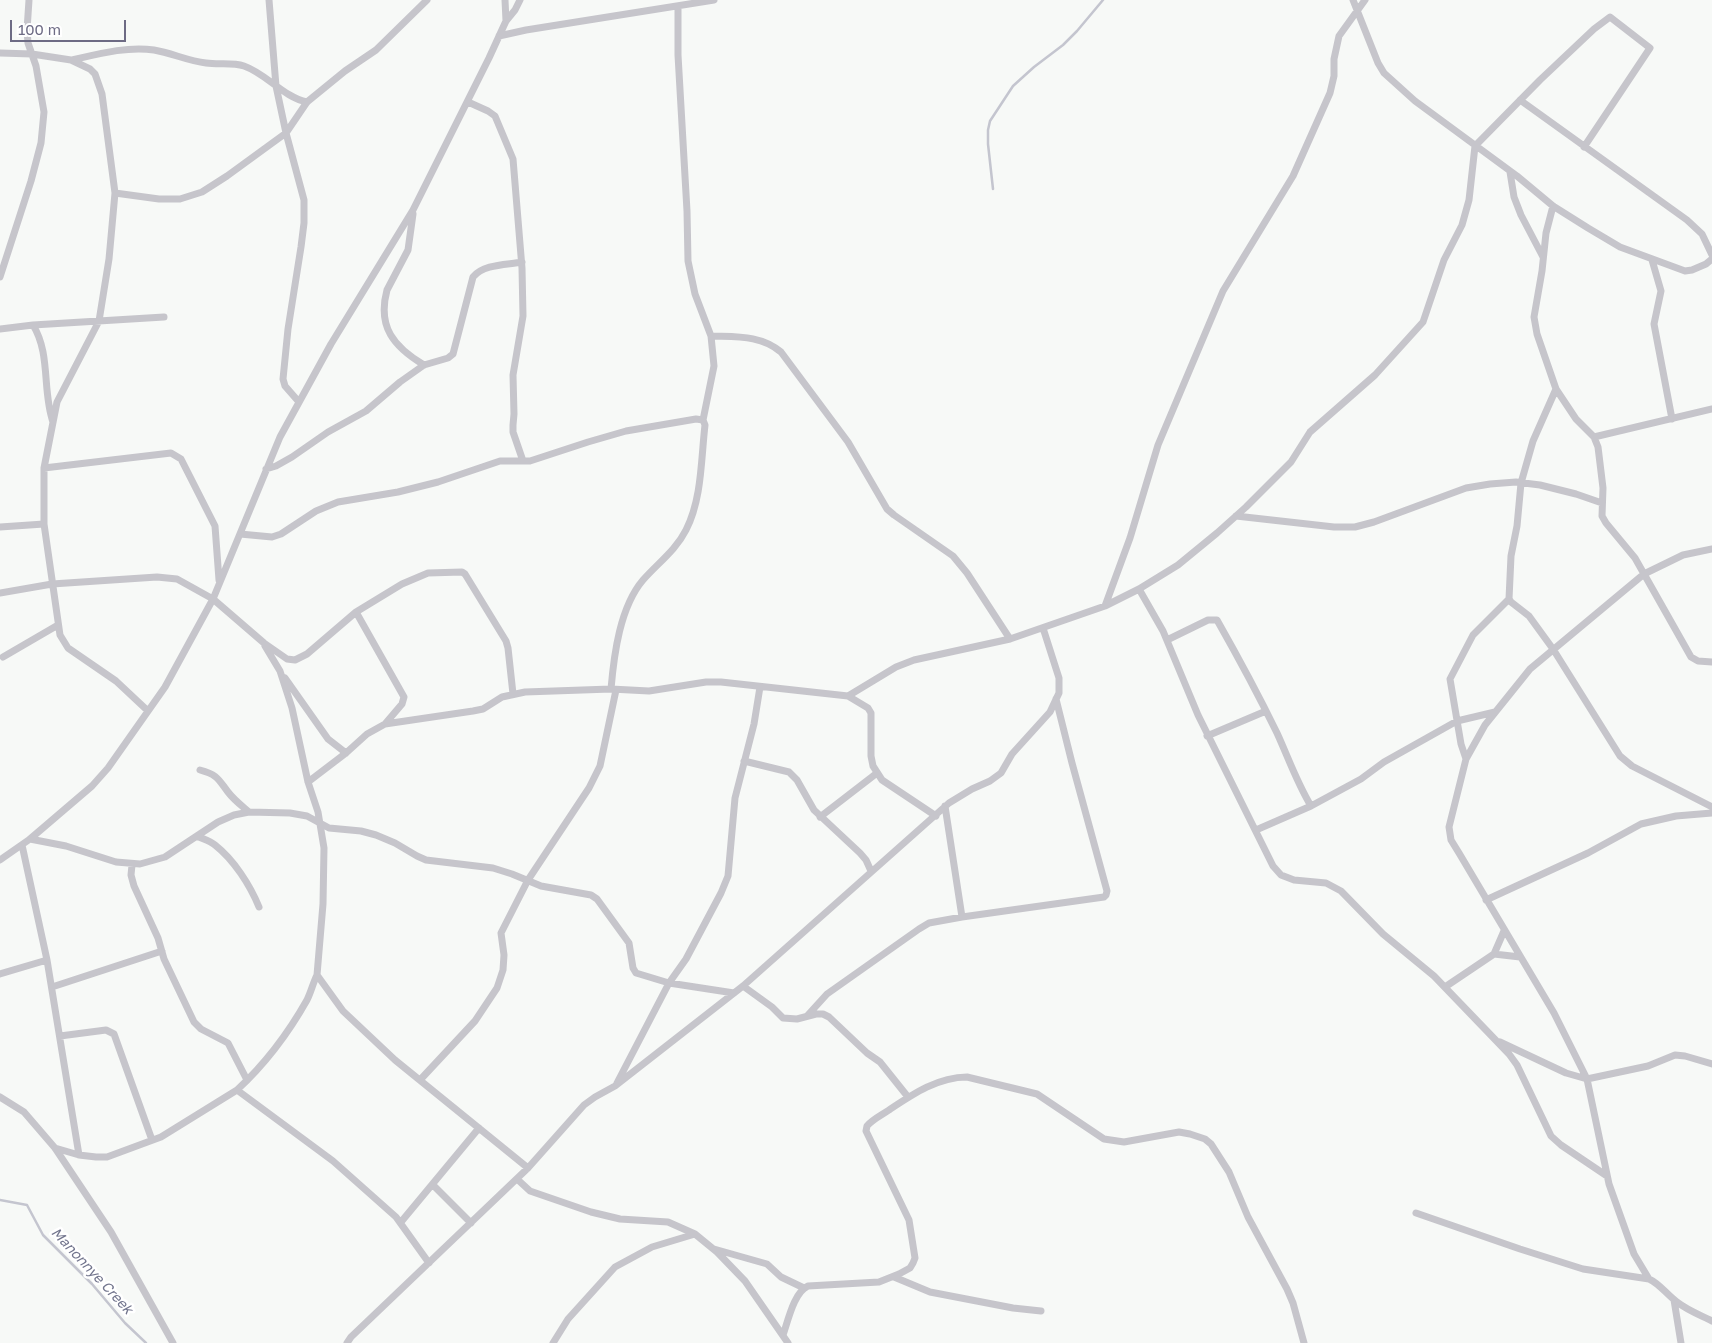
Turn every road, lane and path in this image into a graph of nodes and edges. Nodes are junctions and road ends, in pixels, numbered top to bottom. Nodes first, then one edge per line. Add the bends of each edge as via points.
1 (29, 0) edge
2 (269, 0) edge
3 (427, 0) edge
4 (505, 0) edge
5 (520, 0) edge
6 (714, 0) edge
7 (1353, 0) edge
8 (1365, 0) edge
9 (669, 4) edge
10 (678, 6) junction
11 (1357, 12) junction
12 (506, 21) junction
13 (499, 36) junction
14 (0, 53) edge
15 (32, 54) junction
16 (71, 60) junction
17 (276, 86) junction
18 (1520, 100) junction
19 (306, 102) junction
20 (468, 102) junction
21 (286, 133) junction
22 (1475, 146) junction
23 (1584, 147) junction
24 (1510, 172) junction
25 (116, 193) junction
26 (1553, 206) junction
27 (413, 210) junction
28 (1712, 255) edge
29 (1544, 257) junction
30 (1712, 259) edge
31 (1652, 260) junction
32 (522, 262) junction
33 (0, 277) edge
34 (164, 317) dead end
35 (99, 321) junction
36 (33, 325) junction
37 (0, 329) edge
38 (711, 336) junction
39 (424, 366) junction
40 (1556, 389) junction
41 (299, 402) junction
42 (1712, 409) edge
43 (1672, 419) junction
44 (703, 420) junction
45 (53, 422) junction
46 (1594, 437) junction
47 (523, 461) junction
48 (44, 468) junction
49 (266, 470) junction
50 (1521, 483) junction
51 (1602, 504) junction
52 (1236, 516) junction
53 (44, 524) junction
54 (0, 527) edge
55 (240, 534) junction
56 (1712, 549) edge
57 (1644, 574) junction
58 (219, 583) junction
59 (52, 584) junction
60 (1139, 589) junction
61 (0, 593) edge
62 (213, 599) junction
63 (1509, 599) junction
64 (1105, 606) junction
65 (356, 612) junction
66 (58, 625) junction
67 (1043, 628) junction
68 (1010, 639) junction
69 (1167, 640) junction
70 (264, 643) junction
71 (1553, 649) junction
72 (3, 657) dead end
73 (1712, 662) edge
74 (280, 671) junction
75 (760, 687) junction
76 (614, 689) junction
77 (513, 694) junction
78 (848, 696) junction
79 (1056, 699) junction
80 (148, 711) junction
81 (1266, 711) junction
82 (1495, 712) junction
83 (1457, 721) junction
84 (385, 724) junction
85 (1207, 736) junction
86 (346, 753) junction
87 (1466, 758) junction
88 (744, 761) junction
89 (200, 770) dead end
90 (877, 773) junction
91 (308, 782) junction
92 (945, 806) junction
93 (1311, 806) junction
94 (1712, 807) edge
95 (250, 812) junction
96 (1712, 813) edge
97 (936, 816) junction
98 (820, 817) junction
99 (320, 824) junction
100 (1256, 830) junction
101 (197, 836) junction
102 (30, 839) junction
103 (22, 845) junction
104 (0, 860) edge
105 (132, 864) junction
106 (871, 871) junction
107 (528, 880) junction
108 (1486, 900) junction
109 (259, 907) dead end
110 (962, 916) junction
111 (1504, 931) junction
112 (162, 951) junction
113 (1494, 954) junction
114 (1520, 957) junction
115 (47, 960) junction
116 (0, 974) edge
117 (317, 974) junction
118 (669, 983) junction
119 (743, 986) junction
120 (52, 987) junction
121 (1444, 987) junction
122 (734, 993) junction
123 (807, 1016) junction
124 (60, 1036) junction
125 (1498, 1041) junction
126 (1712, 1064) edge
127 (1587, 1079) junction
128 (247, 1080) junction
129 (420, 1080) junction
130 (615, 1086) junction
131 (237, 1090) junction
132 (0, 1097) edge
133 (908, 1098) junction
134 (479, 1128) junction
135 (152, 1140) junction
136 (55, 1148) junction
137 (79, 1155) junction
138 (528, 1168) junction
139 (1607, 1176) junction
140 (517, 1178) junction
141 (432, 1184) junction
142 (1416, 1213) dead end
143 (401, 1222) junction
144 (471, 1223) junction
145 (695, 1234) junction
146 (713, 1248) junction
147 (429, 1263) junction
148 (894, 1277) junction
149 (1649, 1279) junction
150 (804, 1288) junction
151 (1674, 1300) junction
152 (1040, 1311) dead end
153 (1712, 1321) edge
154 (783, 1335) junction
155 (173, 1343) edge
156 (347, 1343) edge
157 (553, 1343) edge
158 (788, 1343) edge
159 (1304, 1343) edge
160 (1681, 1343) edge

1 - 15 street via 27,30
2 - 17 street
3 - 19 street via 376,50
4 - 12 street
5 - 12 street
6 - 10 street
7 - 11 street
8 - 11 street
9 - 10 street
9 - 13 street
10 - 38 street via 688,261 695,294
11 - 22 street via 1384,73
11 - 64 street via 1339,36 1330,93 1293,176 1223,291 1158,445
12 - 13 street
13 - 20 street
14 - 15 street
15 - 16 street
15 - 33 street via 44,112 41,143
16 - 17 street via 115,51 149,50 204,63 244,66
16 - 25 street via 90,69 99,82
17 - 19 street
17 - 21 street
18 - 22 street
18 - 23 street
18 - 23 street via 1610,17 1650,48
19 - 21 street
20 - 27 street
20 - 32 street via 492,112 511,153
21 - 25 street via 202,192 180,199 159,200
21 - 41 street via 304,200 304,224 282,379 284,386
22 - 24 street
22 - 52 street via 1469,200 1462,225 1444,260 1423,322 1374,375 1310,432 1290,462
23 - 28 street via 1688,220 1702,234
24 - 26 street
24 - 29 street via 1521,215
25 - 35 street
26 - 29 street
26 - 31 street via 1620,247
27 - 39 street via 410,245 387,290 384,316 399,348
27 - 41 street
29 - 40 street via 1534,317 1536,334
30 - 31 street via 1685,271
31 - 43 street via 1661,291 1654,324
32 - 39 street via 478,271 473,277 453,354
32 - 47 street via 523,316 513,374 513,432
34 - 35 street
35 - 36 street
35 - 45 street via 57,402
36 - 37 street
36 - 45 street via 40,335 44,351 49,412
38 - 44 street via 714,366
38 - 68 street via 751,338 771,343 782,352 848,442 887,509 953,556
39 - 49 street via 366,411
40 - 46 street via 1576,419
40 - 50 street via 1532,441
41 - 49 street
42 - 43 street
43 - 46 street
44 - 47 street via 626,431
44 - 76 street via 696,502 681,538 630,598 613,660
45 - 48 street
46 - 51 street via 1602,480
47 - 55 street via 494,463 438,482 338,502 316,510 272,537
48 - 53 street
48 - 58 street via 171,453 177,455 215,526
49 - 55 street
50 - 51 street via 1576,494
50 - 52 street via 1466,488 1355,527
50 - 63 street
51 - 57 street via 1606,523 1636,558
52 - 60 street via 1178,564
53 - 54 street
53 - 59 street
55 - 58 street
56 - 57 street via 1683,555
57 - 71 street
57 - 73 street via 1691,657
58 - 62 street
59 - 61 street
59 - 62 street via 170,577
59 - 66 street
60 - 64 street
60 - 69 street
62 - 70 street
62 - 80 street via 165,687
63 - 71 street via 1529,616
63 - 83 street via 1473,635 1452,673
64 - 67 street
65 - 70 street via 300,659 287,659
65 - 77 street via 421,576 462,572 506,641
65 - 84 street via 404,697
66 - 72 street
66 - 80 street via 68,648 116,681
67 - 68 street
67 - 79 street via 1059,678
68 - 78 street via 914,660
69 - 81 street via 1208,620 1217,620
69 - 85 street
70 - 74 street
71 - 82 street via 1530,669
71 - 94 street via 1620,756 1632,766
74 - 86 street via 328,739
74 - 91 street via 292,708
75 - 76 street via 706,682 649,690
75 - 78 street
75 - 88 street
76 - 77 street
76 - 107 street via 600,766
77 - 84 street via 483,709
78 - 90 street via 871,713 871,756
79 - 92 street via 1050,712 1012,754 1001,772
79 - 110 street via 1106,895
80 - 102 street via 92,786
81 - 85 street
81 - 93 street
82 - 83 street
82 - 87 street
83 - 87 street
83 - 93 street
84 - 86 street via 367,734
85 - 100 street
86 - 91 street
87 - 108 street via 1449,827 1451,840
88 - 98 street via 789,772
88 - 118 street via 735,798 728,876 686,959
89 - 95 street via 211,773 222,782 238,804
90 - 97 street via 882,780
90 - 98 street
91 - 99 street
92 - 97 street
92 - 110 street
93 - 100 street
95 - 99 street via 296,814
95 - 101 street via 228,817
96 - 108 street via 1676,816 1641,824 1588,853
97 - 106 street
98 - 106 street via 860,853
99 - 107 street via 376,835 426,860 493,868
99 - 117 street via 325,857
100 - 121 street via 1273,866 1281,875 1294,880 1326,883 1341,891 1383,934
101 - 105 street via 165,857
101 - 109 street via 214,844 232,864
102 - 103 street
102 - 105 street
103 - 104 street
103 - 115 street
105 - 112 street via 134,886
106 - 119 street
107 - 118 street via 597,899 629,942 636,973
107 - 129 street via 501,933 503,970 497,988 475,1021
108 - 111 street
110 - 123 street via 929,923 919,929 827,994
111 - 113 street
111 - 114 street
112 - 120 street
112 - 128 street via 194,1022 228,1043
113 - 114 street
113 - 121 street
114 - 127 street via 1564,1031
115 - 116 street
115 - 120 street
117 - 128 street via 301,1010
117 - 129 street via 351,1019
118 - 122 street
118 - 130 street
119 - 122 street
119 - 123 street via 783,1018
120 - 124 street
121 - 125 street
122 - 130 street
123 - 133 street via 823,1014 829,1017 880,1062
124 - 135 street via 106,1030 114,1034
124 - 137 street
125 - 127 street via 1566,1073
125 - 139 street via 1516,1066 1552,1136
126 - 127 street via 1675,1055 1648,1066
127 - 139 street
128 - 131 street
129 - 134 street
130 - 138 street via 584,1105
131 - 135 street
131 - 143 street via 333,1162
132 - 136 street via 24,1112
133 - 148 street via 870,1123 866,1131 909,1220 914,1263
133 - 159 street via 946,1080 967,1077 1037,1094 1104,1139 1124,1142 1179,1132 1205,1139 1229,1172 1248,1217 1287,1289
134 - 138 street
134 - 141 street
135 - 137 street via 107,1157
136 - 137 street
136 - 155 street via 111,1232
138 - 140 street
139 - 149 street via 1634,1254
140 - 144 street
140 - 145 street via 530,1191 591,1212 620,1219 668,1222
141 - 143 street
141 - 144 street
142 - 149 street via 1583,1269
143 - 147 street
144 - 147 street
145 - 146 street
145 - 157 street via 652,1246 624,1260 568,1319
146 - 150 street via 767,1264 781,1277
146 - 154 street via 745,1281
147 - 156 street
148 - 150 street via 879,1282
148 - 152 street via 930,1292
149 - 151 street via 1658,1283
150 - 154 street via 798,1294
151 - 153 street
151 - 160 street
154 - 158 street

